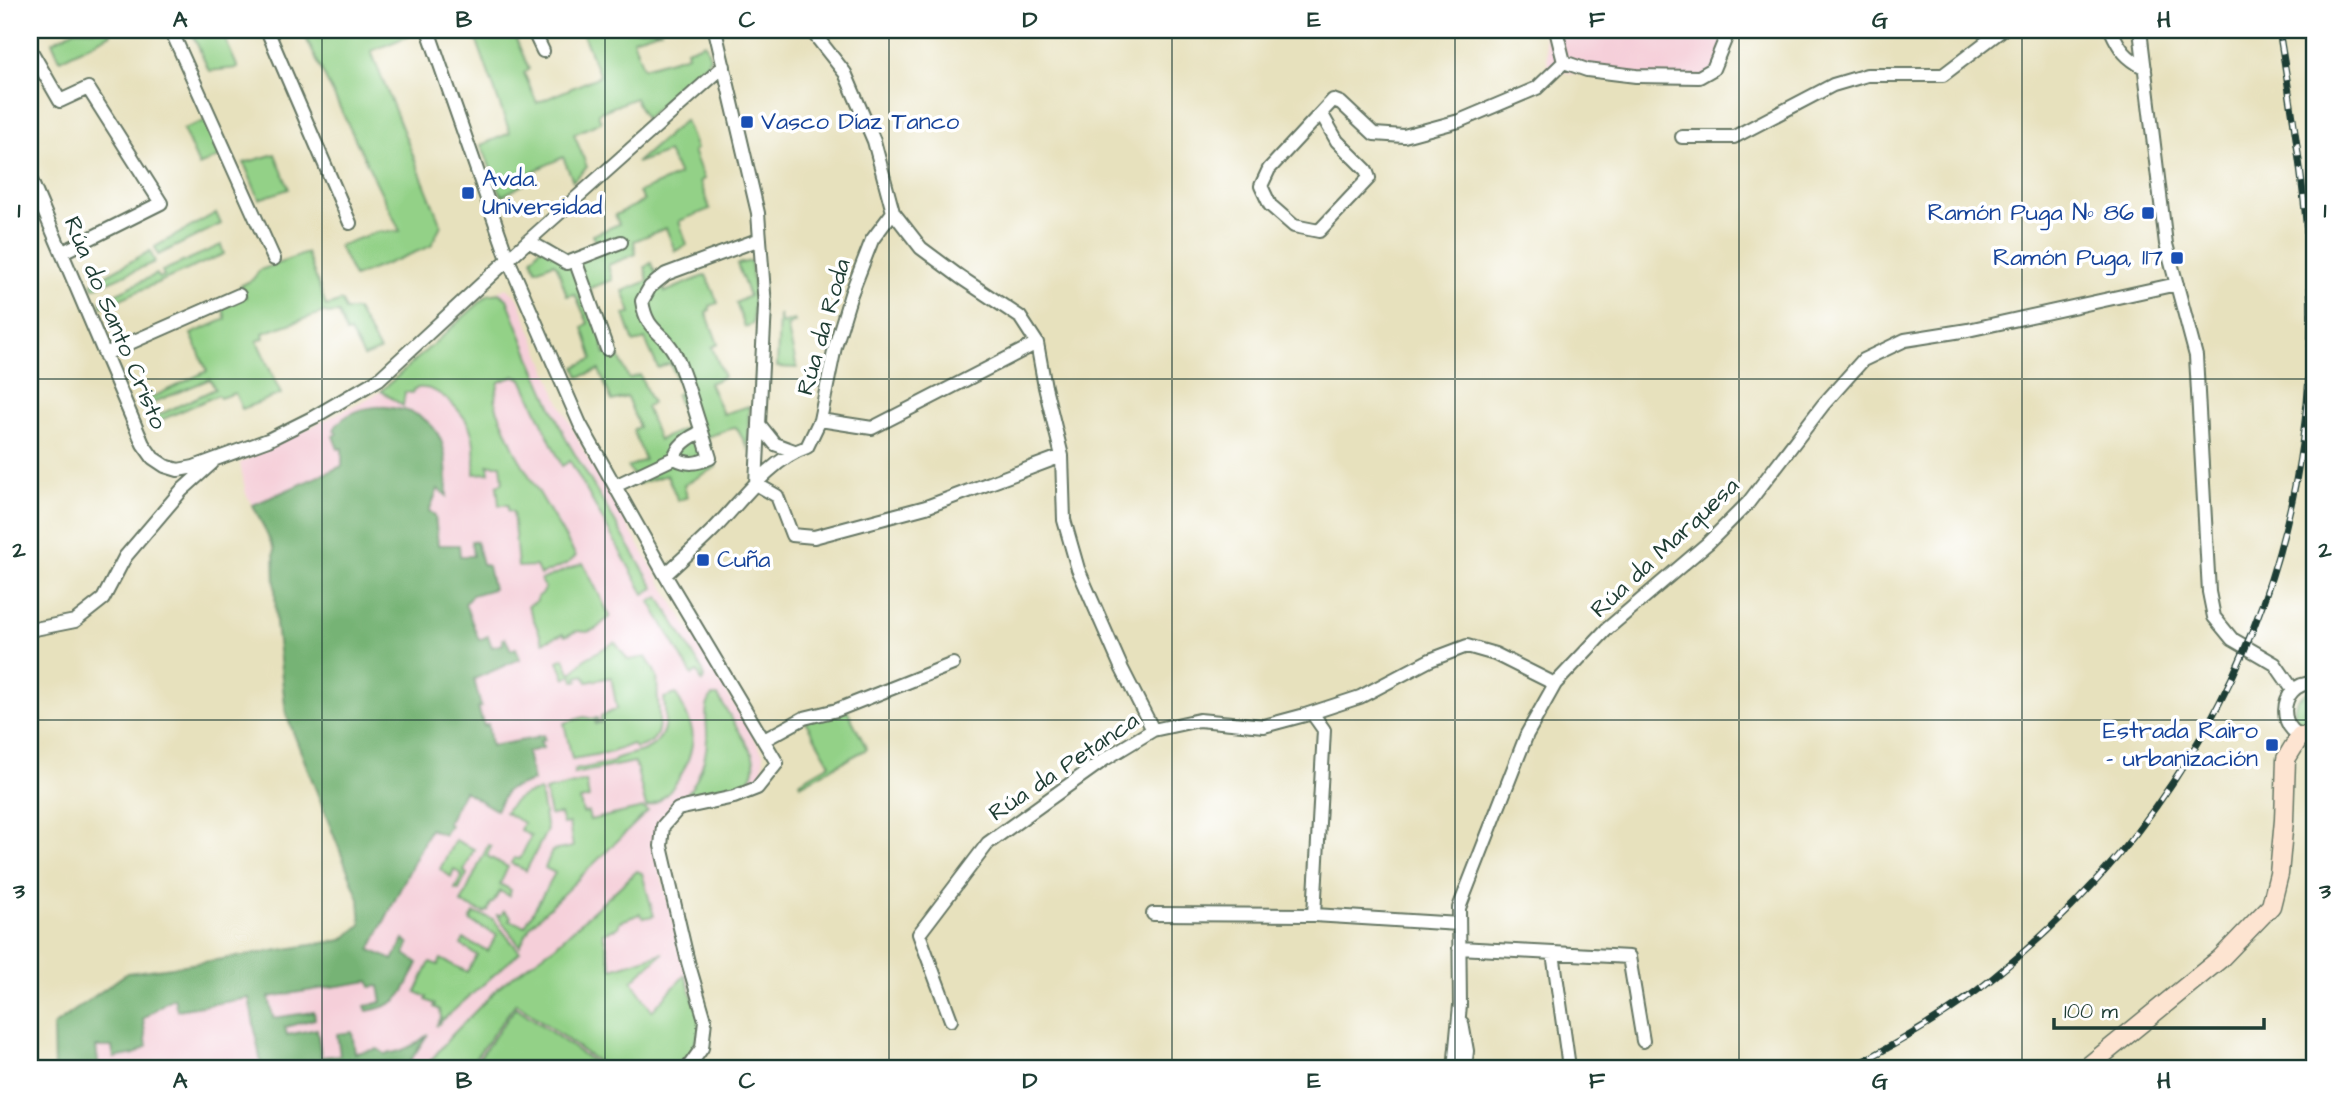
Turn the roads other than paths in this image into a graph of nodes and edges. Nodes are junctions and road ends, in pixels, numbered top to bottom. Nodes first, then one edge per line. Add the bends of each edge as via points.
1 (171, 30) edge
2 (267, 30) edge
3 (428, 30) edge
4 (533, 30) edge
5 (811, 30) edge
6 (1556, 30) edge
7 (1729, 30) edge
8 (2002, 30) edge
9 (2111, 30) edge
10 (2140, 30) edge
11 (718, 31) edge
12 (30, 48) edge
13 (542, 51) dead end
14 (1563, 62) junction
15 (724, 65) junction
16 (2145, 68) junction
17 (1321, 113) junction
18 (1682, 137) dead end
19 (30, 178) edge
20 (893, 212) junction
21 (350, 223) dead end
22 (760, 239) junction
23 (528, 241) junction
24 (621, 242) dead end
25 (63, 252) junction
26 (508, 258) junction
27 (274, 259) dead end
28 (575, 260) junction
29 (2177, 284) junction
30 (239, 295) dead end
31 (1037, 343) junction
32 (607, 349) dead end
33 (105, 354) junction
34 (820, 420) junction
35 (759, 424) junction
36 (702, 432) junction
37 (794, 451) junction
38 (1062, 456) junction
39 (217, 458) junction
40 (674, 458) junction
41 (756, 484) junction
42 (615, 486) junction
43 (665, 575) junction
44 (30, 630) edge
45 (953, 664) dead end
46 (2313, 679) edge
47 (1555, 684) junction
48 (2294, 690) junction
49 (1312, 713) junction
50 (1153, 730) junction
51 (2307, 737) edge
52 (764, 740) junction
53 (1153, 914) dead end
54 (1314, 915) junction
55 (1459, 924) junction
56 (1459, 948) junction
57 (1553, 953) junction
58 (1460, 1005) junction
59 (951, 1020) dead end
60 (1643, 1041) dead end
61 (1568, 1060) dead end
62 (687, 1069) edge
63 (1454, 1069) edge
64 (1465, 1069) edge
65 (2085, 1069) edge

1 - 27 street
2 - 21 street
3 - 26 street
4 - 13 street
5 - 20 street via 845,72 874,141
6 - 14 street
7 - 14 street via 1713,69 1699,77 1636,76
8 - 18 street via 1943,75 1867,75 1833,85 1734,137
9 - 16 street via 2129,60
10 - 16 street
11 - 15 street
12 - 25 street via 60,101 89,88 161,203
14 - 17 street via 1537,88 1459,121 1404,136 1374,134 1333,100
15 - 22 street
15 - 23 street, Rúa do Santo Cristo
16 - 29 street via 2166,244
17 - 17 street via 1337,141 1369,178 1319,231 1294,226 1270,205 1261,186 1269,169
19 - 25 street, Rúa do Santo Cristo
20 - 31 street via 922,248 1020,317
20 - 34 street, Rúa da Roda via 872,240 851,294
22 - 35 street via 765,306
22 - 36 street via 666,274 642,301 651,328 673,350
23 - 26 street, Rúa do Santo Cristo
23 - 28 street via 567,263
24 - 28 street
25 - 33 street, Rúa do Santo Cristo
26 - 39 street, Rúa do Santo Cristo via 379,379 291,429
26 - 42 street via 580,424
28 - 32 street
29 - 47 street, Rúa da Marquesa via 1905,340 1863,360 1748,503 1607,629
29 - 48 street via 2196,356 2214,617 2232,639 2275,664
30 - 33 street
31 - 34 street, Rúa da Roda via 872,428
31 - 38 street
33 - 39 street, Rúa do Santo Cristo via 153,458 178,470
34 - 37 street, Rúa da Roda via 807,447
35 - 37 street via 775,444
35 - 41 street
36 - 40 street via 676,449
36 - 40 street via 710,458 686,464
37 - 41 street, Rúa da Roda
38 - 41 street via 926,507 814,537 792,535 777,496
38 - 50 street via 1064,520 1078,569
39 - 44 street via 181,491 125,557 103,599 75,621
40 - 42 street
41 - 43 street, Rúa da Roda
42 - 43 street
43 - 52 street
45 - 52 street via 804,718
46 - 48 street
47 - 49 street, Rúa da Petanca via 1495,654 1467,646 1360,697
47 - 55 street, Rúa da Marquesa via 1527,734 1459,908
48 - 51 street via 2284,709 2286,721
49 - 50 street, Rúa da Petanca via 1264,726 1199,720
49 - 54 street via 1324,730
50 - 59 street, Rúa da Petanca via 988,843 919,934
51 - 65 street via 2286,759 2279,874 2271,906 2220,959
52 - 62 street via 778,763 757,788 678,810 663,826 661,846 705,1020 702,1048
53 - 54 street
54 - 55 street
55 - 56 street, Rúa da Marquesa
56 - 57 street
56 - 58 street, Rúa da Marquesa
57 - 60 street via 1629,957
57 - 61 street
58 - 63 street, Rúa da Marquesa
58 - 64 street, Rúa da Marquesa

